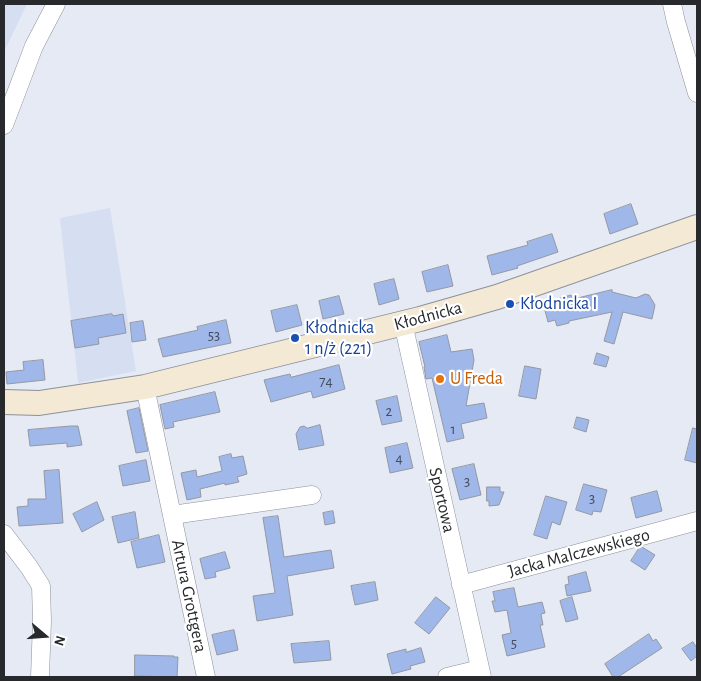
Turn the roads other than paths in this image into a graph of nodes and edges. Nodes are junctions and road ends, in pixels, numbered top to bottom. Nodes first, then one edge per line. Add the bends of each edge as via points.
1 (56, 4) edge
2 (672, 4) edge
3 (697, 93) edge
4 (4, 125) edge
5 (697, 227) edge
6 (402, 323) junction
7 (145, 386) junction
8 (4, 402) edge
9 (312, 495) dead end
10 (172, 515) junction
11 (697, 521) edge
12 (4, 534) edge
13 (461, 585) junction
14 (481, 673) edge
15 (40, 677) edge
16 (206, 677) edge
17 (447, 677) edge

1 - 4 street via 34,46
2 - 3 street
5 - 6 main road, Kłodnicka via 497,297
6 - 7 main road, Kłodnicka
6 - 13 street, Sportowa
7 - 8 main road, Kłodnicka via 40,403
7 - 10 street, Artura Grottgera
9 - 10 street, Artura Grottgera
10 - 16 street, Artura Grottgera
11 - 13 street, Jacka Malczewskiego
12 - 15 street via 41,586
13 - 14 street, Sportowa
14 - 17 street

